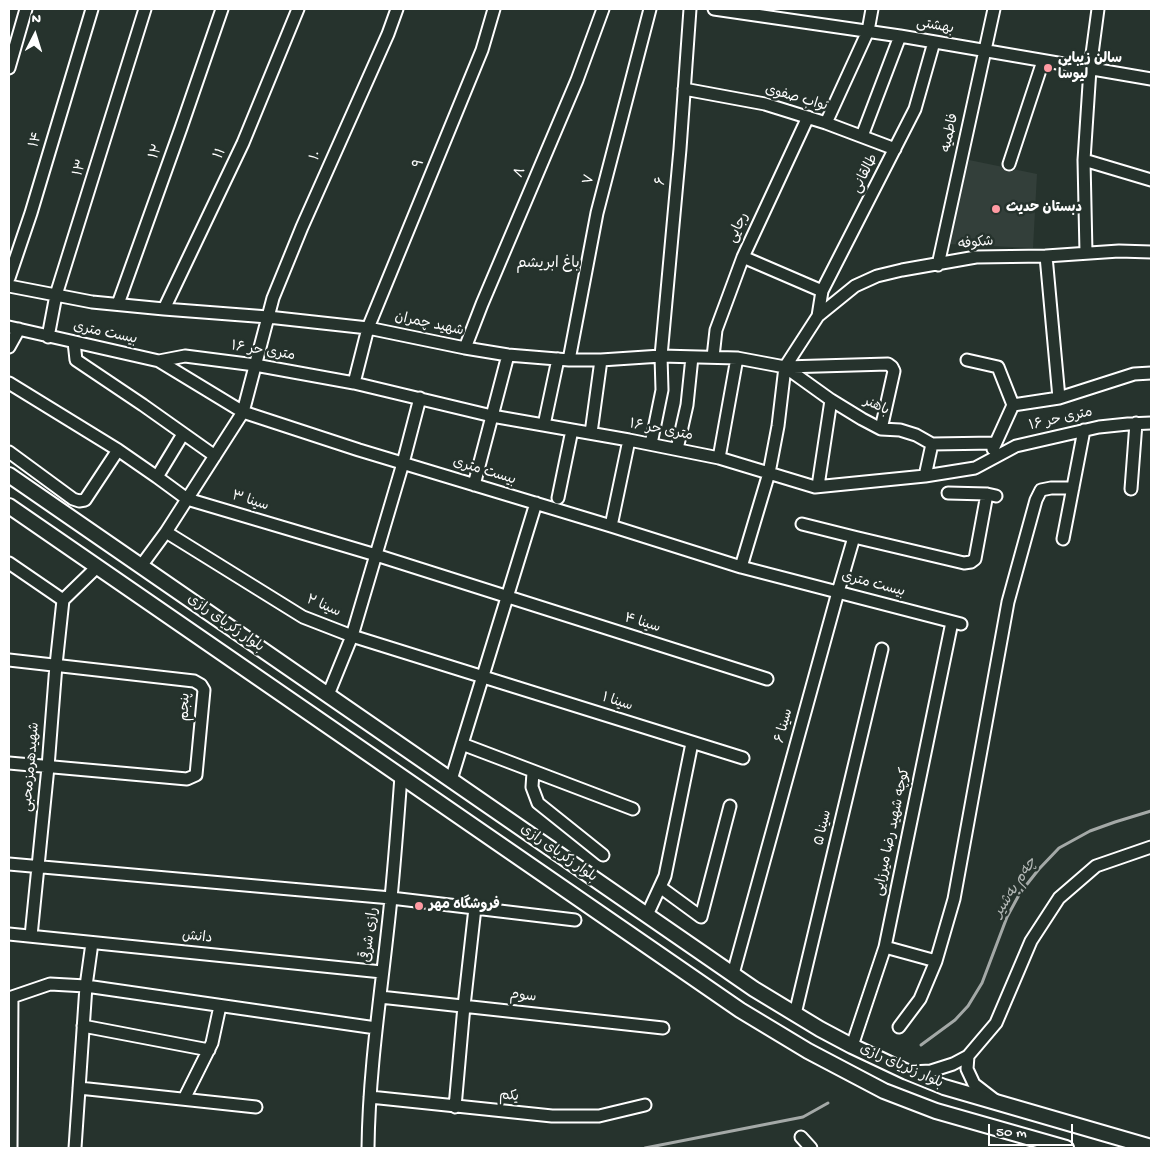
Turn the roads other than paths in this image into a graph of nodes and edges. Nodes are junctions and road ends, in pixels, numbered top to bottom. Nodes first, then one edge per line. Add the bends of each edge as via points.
1 (26, 9) edge
2 (92, 9) edge
3 (145, 9) edge
4 (222, 9) edge
5 (298, 9) edge
6 (397, 9) edge
7 (494, 9) edge
8 (602, 9) edge
9 (650, 9) edge
10 (690, 9) edge
11 (714, 9) edge
12 (872, 9) edge
13 (994, 9) edge
14 (1098, 9) edge
15 (868, 32) junction
16 (900, 36) junction
17 (934, 42) junction
18 (985, 51) junction
19 (1043, 61) junction
20 (9, 68) edge
21 (1090, 68) junction
22 (1151, 79) edge
23 (684, 89) junction
24 (808, 117) junction
25 (826, 123) junction
26 (862, 136) junction
27 (895, 149) junction
28 (1084, 160) junction
29 (1009, 164) dead end
30 (1151, 180) edge
31 (1151, 252) edge
32 (1086, 253) junction
33 (1046, 256) junction
34 (743, 257) junction
35 (938, 265) junction
36 (9, 278) edge
37 (9, 286) edge
38 (822, 291) junction
39 (56, 295) junction
40 (118, 304) junction
41 (164, 309) junction
42 (818, 316) junction
43 (268, 317) junction
44 (14, 328) edge
45 (368, 328) junction
46 (48, 336) junction
47 (74, 342) junction
48 (9, 347) edge
49 (465, 348) junction
50 (508, 355) junction
51 (661, 356) junction
52 (692, 357) junction
53 (713, 357) junction
54 (737, 358) junction
55 (563, 360) junction
56 (602, 360) junction
57 (967, 360) dead end
58 (159, 361) junction
59 (255, 365) junction
60 (785, 367) junction
61 (1151, 373) edge
62 (9, 383) edge
63 (354, 383) junction
64 (420, 398) junction
65 (1059, 398) junction
66 (831, 400) junction
67 (1013, 405) junction
68 (243, 412) junction
69 (492, 416) junction
70 (1136, 423) junction
71 (1151, 423) edge
72 (544, 425) junction
73 (881, 429) junction
74 (572, 430) junction
75 (1084, 430) junction
76 (591, 433) junction
77 (183, 434) junction
78 (629, 440) junction
79 (995, 443) junction
80 (651, 444) junction
81 (932, 444) junction
82 (677, 449) junction
83 (118, 450) junction
84 (9, 452) edge
85 (215, 456) junction
86 (719, 458) junction
87 (987, 462) junction
88 (403, 463) junction
89 (770, 473) junction
90 (9, 475) edge
91 (157, 476) junction
92 (925, 476) junction
93 (474, 485) junction
94 (818, 486) junction
95 (59, 488) junction
96 (1073, 488) junction
97 (1131, 489) dead end
98 (948, 493) dead end
99 (187, 498) junction
100 (558, 498) dead end
101 (48, 502) junction
102 (536, 503) junction
103 (9, 506) edge
104 (802, 524) dead end
105 (611, 526) junction
106 (166, 532) junction
107 (854, 537) junction
108 (1063, 539) dead end
109 (376, 555) junction
110 (9, 563) edge
111 (97, 566) junction
112 (141, 566) junction
113 (741, 567) junction
114 (838, 592) junction
115 (507, 597) junction
116 (63, 600) junction
117 (957, 623) joint
118 (352, 636) junction
119 (882, 649) dead end
120 (9, 660) edge
121 (56, 665) junction
122 (483, 676) junction
123 (767, 679) dead end
124 (328, 695) junction
125 (692, 743) junction
126 (462, 744) junction
127 (416, 756) junction
128 (743, 758) dead end
129 (9, 763) edge
130 (48, 767) junction
131 (534, 772) junction
132 (401, 776) junction
133 (451, 780) junction
134 (730, 806) dead end
135 (633, 810) dead end
136 (1151, 847) edge
137 (603, 855) dead end
138 (9, 864) edge
139 (38, 867) junction
140 (660, 888) junction
141 (391, 898) junction
142 (475, 908) junction
143 (647, 915) junction
144 (575, 920) dead end
145 (9, 934) edge
146 (31, 936) junction
147 (92, 943) junction
148 (885, 947) junction
149 (936, 962) junction
150 (382, 972) junction
151 (733, 974) junction
152 (86, 986) junction
153 (10, 997) edge
154 (380, 997) junction
155 (220, 1006) junction
156 (464, 1006) junction
157 (795, 1014) junction
158 (83, 1026) junction
159 (899, 1027) dead end
160 (376, 1028) junction
161 (663, 1028) dead end
162 (852, 1046) junction
163 (209, 1050) junction
164 (968, 1056) junction
165 (907, 1072) junction
166 (79, 1088) junction
167 (370, 1098) junction
168 (184, 1099) junction
169 (997, 1102) junction
170 (645, 1105) dead end
171 (256, 1107) dead end
172 (456, 1107) junction
173 (801, 1138) dead end
174 (1151, 1146) edge
175 (11, 1148) edge
176 (75, 1148) edge
177 (368, 1148) edge
178 (811, 1148) edge
179 (1063, 1148) edge

1 - 20 street
2 - 36 street, ۱۴
3 - 39 street, ۱۳
4 - 40 street, ۱۲
5 - 41 street, ۱۱ via 243,143
6 - 43 street, ۱۰ via 302,227
7 - 45 street, ۹ via 482,50
8 - 49 street, ۸ via 577,80
9 - 55 street, ۷
10 - 23 street, ۶
11 - 15 street, بهشتی
12 - 15 street
13 - 18 street, فاطمیه
14 - 21 street
15 - 16 street, بهشتی
15 - 25 street
16 - 17 street, بهشتی
16 - 26 street
17 - 18 street, بهشتی
17 - 27 street, طالقانی via 915,109
18 - 19 street, بهشتی
18 - 35 street, فاطمیه
19 - 21 street, بهشتی
19 - 29 street
21 - 22 street, بهشتی
21 - 28 street
23 - 24 street, نواب صفوی via 765,104
23 - 51 street, ۶
24 - 25 street, نواب صفوی
24 - 34 street, رجایی
25 - 26 street, نواب صفوی
26 - 27 street, نواب صفوی
27 - 38 street, طالقانی
28 - 30 street
28 - 32 street
31 - 32 street, شکوفه
32 - 33 street, شکوفه
33 - 35 street, شکوفه via 976,257
33 - 65 street
34 - 38 street
34 - 53 street, رجایی via 716,330
35 - 42 street, شکوفه via 876,276 855,286
37 - 39 street, شهید چمران
38 - 42 street, طالقانی
39 - 40 street, شهید چمران
39 - 46 street, ۱۳
40 - 41 street, شهید چمران
41 - 43 street, شهید چمران
42 - 60 street
43 - 45 street, شهید چمران
43 - 59 street, ۱۰
44 - 46 street, بیست متری
44 - 48 street
45 - 49 street, شهید چمران
45 - 63 street, ۹
46 - 47 street, بیست متری
47 - 58 street, بیست متری
47 - 77 street via 76,360
49 - 50 street, شهید چمران
50 - 55 street, شهید چمران
50 - 69 street
51 - 52 street, شهید چمران
51 - 56 street, شهید چمران
51 - 80 street, ۶ via 662,390
52 - 53 street, شهید چمران
52 - 82 street via 687,405
53 - 54 street, شهید چمران
54 - 60 street, شهید چمران
54 - 86 street
55 - 56 street, شهید چمران
55 - 72 street, ۷
56 - 76 street
57 - 67 street via 998,367
58 - 59 street, ۱۶ متری حر via 185,356
58 - 68 street, بیست متری
59 - 63 street, ۱۶ متری حر
59 - 68 street, ۱۰
60 - 66 street, باهنر
60 - 73 street via 888,364 894,372
60 - 89 street
61 - 65 street via 1134,374
62 - 83 street, سینا ۳
63 - 64 street, ۱۶ متری حر
64 - 69 street, ۱۶ متری حر
64 - 88 street
65 - 67 street
66 - 73 street, باهنر
66 - 94 street
67 - 79 street
68 - 85 street, ۱۰
68 - 88 street, بیست متری
69 - 72 street, ۱۶ متری حر
69 - 93 street
70 - 71 street, ۱۶ متری حر
70 - 75 street, ۱۶ متری حر
70 - 97 street
72 - 74 street, ۱۶ متری حر
73 - 81 street, باهنر via 916,434
74 - 76 street, ۱۶ متری حر
74 - 100 street
75 - 87 street, ۱۶ متری حر via 1016,446
75 - 96 street
76 - 78 street, ۱۶ متری حر
77 - 85 street
77 - 91 street
78 - 80 street, ۱۶ متری حر
78 - 105 street
79 - 81 street, باهنر
79 - 87 street
80 - 82 street, ۱۶ متری حر
81 - 92 street
82 - 86 street, ۱۶ متری حر
83 - 91 street, سینا ۳
83 - 95 street via 84,500 73,499
84 - 95 street
85 - 99 street, ۱۰
86 - 89 street, ۱۶ متری حر
87 - 92 street, ۱۶ متری حر via 975,468
88 - 93 street, بیست متری
88 - 109 street
89 - 94 street, ۱۶ متری حر
89 - 113 street
90 - 101 main road, بلوار زکریای رازی
91 - 99 street, سینا ۳
92 - 94 street, ۱۶ متری حر
93 - 102 street, بیست متری
95 - 101 street
96 - 108 street
96 - 149 street via 1041,490 1036,500 1008,602 954,899
98 - 107 street via 992,495 975,559 971,562
99 - 106 street, ۱۰
99 - 109 street, سینا ۳
101 - 112 main road, بلوار زکریای رازی
102 - 105 street, بیست متری
102 - 115 street
103 - 111 main road, بلوار زکریای رازی
104 - 107 street
105 - 113 street, بیست متری
106 - 112 street, ۱۰
106 - 118 street, سینا ۲ via 303,617
107 - 114 street, سینا ۶
109 - 115 street, سینا ۳
109 - 118 street
110 - 116 street
111 - 116 street
111 - 132 main road, بلوار زکریای رازی
112 - 124 main road, بلوار زکریای رازی
113 - 114 street, بیست متری
114 - 117 street, بیست متری
114 - 151 street, سینا ۶
115 - 122 street
115 - 123 street, سینا ۴
116 - 121 street, شهیدهرمزمحبی
117 - 148 street, کوچه شهید رضا میرزایی
118 - 122 street, سینا ۲
118 - 124 street
119 - 157 street, سینا ۵
120 - 121 street, پنجم
121 - 130 street, شهیدهرمزمحبی
121 - 130 street, پنجم via 194,681 204,690 196,775 192,777
122 - 125 street, ۱ سینا
122 - 126 street
124 - 127 main road, بلوار زکریای رازی
125 - 128 street, ۱ سینا
125 - 140 street via 666,876
126 - 131 street
126 - 133 street
127 - 132 main road
127 - 133 main road, بلوار زکریای رازی
129 - 130 street
130 - 139 street, شهیدهرمزمحبی
131 - 135 street
131 - 137 street via 532,787 538,803
132 - 141 street, رازی شرقی
132 - 179 main road, بلوار زکریای رازی via 740,1010 808,1051 884,1090 927,1107
133 - 143 main road, بلوار زکریای رازی
134 - 140 street via 701,917
136 - 164 street via 1096,866 1059,898 1031,941 996,1023
138 - 139 street
139 - 141 street
139 - 146 street, شهیدهرمزمحبی
140 - 143 street
141 - 142 street
141 - 150 street, رازی شرقی
142 - 144 street
142 - 156 street
143 - 151 main road, بلوار زکریای رازی
145 - 146 street, دانش
146 - 147 street, دانش
147 - 150 street, دانش
147 - 152 street
148 - 149 street
148 - 162 street, کوچه شهید رضا میرزایی
149 - 159 street via 920,999
150 - 154 street, رازی شرقی
151 - 157 main road, بلوار زکریای رازی
152 - 153 street via 50,984
152 - 155 street
152 - 158 street
153 - 175 street
154 - 156 street, سوم
154 - 160 street, رازی شرقی
155 - 160 street
155 - 163 street
156 - 161 street, سوم
156 - 172 street
157 - 162 main road, بلوار زکریای رازی
158 - 163 street
158 - 166 street
160 - 167 street, رازی شرقی
162 - 165 main road, بلوار زکریای رازی
163 - 168 street
164 - 165 street via 931,1071
164 - 169 street via 968,1069 974,1084
165 - 169 main road, بلوار زکریای رازی via 944,1087
166 - 168 street
166 - 176 street
167 - 172 street, یکم
167 - 177 street, رازی شرقی
168 - 171 street
169 - 174 main road, بلوار زکریای رازی
170 - 172 street, یکم via 599,1116 552,1116
173 - 178 street

